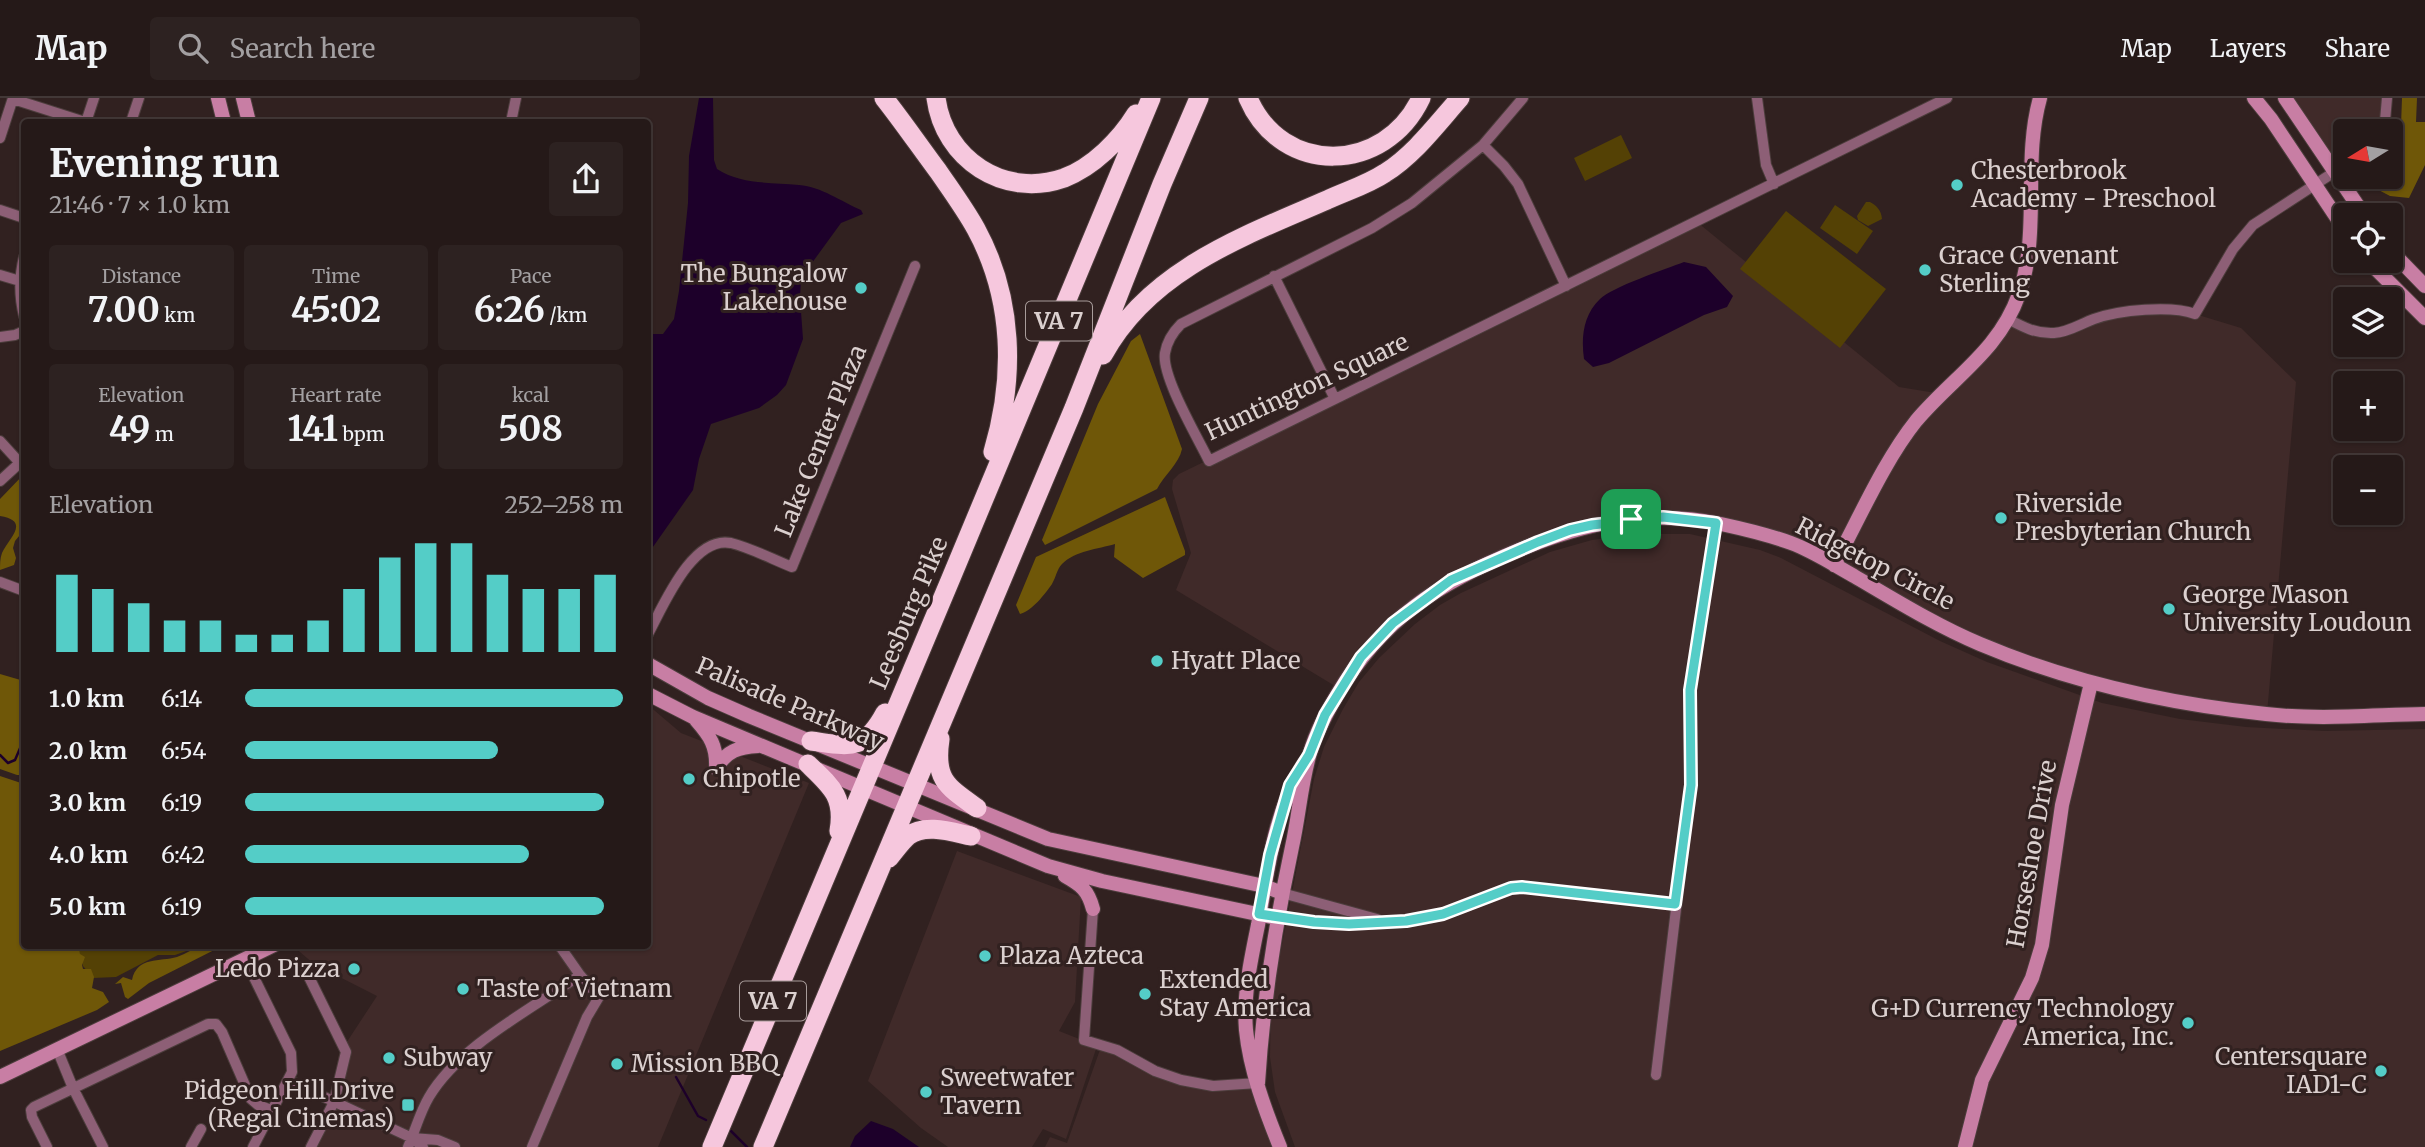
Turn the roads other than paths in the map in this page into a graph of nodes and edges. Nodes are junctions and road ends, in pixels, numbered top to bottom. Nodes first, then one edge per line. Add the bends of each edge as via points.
1 (13, 98) edge
2 (94, 98) edge
3 (139, 98) edge
4 (218, 98) edge
5 (243, 98) edge
6 (515, 98) edge
7 (884, 98) edge
8 (936, 98) edge
9 (1145, 98) edge
10 (1151, 98) edge
11 (1199, 98) edge
12 (1248, 98) edge
13 (1420, 98) edge
14 (1460, 98) edge
15 (1523, 98) edge
16 (1757, 98) edge
17 (1947, 98) edge
18 (2040, 98) edge
19 (2254, 98) edge
20 (2286, 98) edge
21 (2387, 98) edge
22 (68, 119) edge
23 (87, 119) edge
24 (132, 119) edge
25 (223, 119) edge
26 (248, 119) edge
27 (512, 119) edge
28 (2385, 119) edge
29 (0, 138) edge
30 (1483, 145) junction
31 (2333, 159) edge
32 (2333, 172) edge
33 (1774, 184) junction
34 (2314, 184) junction
35 (0, 210) edge
36 (2333, 212) edge
37 (21, 217) edge
38 (2403, 263) edge
39 (915, 266) dead end
40 (2380, 273) edge
41 (0, 275) edge
42 (21, 275) edge
43 (1274, 276) junction
44 (20, 281) junction
45 (1566, 286) junction
46 (2425, 286) edge
47 (21, 304) edge
48 (2425, 318) edge
49 (2008, 319) junction
50 (21, 332) edge
51 (0, 337) edge
52 (1335, 399) junction
53 (1074, 408) junction
54 (0, 441) edge
55 (21, 460) edge
56 (21, 462) edge
57 (0, 481) edge
58 (1716, 523) junction
59 (965, 544) junction
60 (1834, 565) junction
61 (0, 582) edge
62 (21, 591) edge
63 (651, 629) edge
64 (920, 647) junction
65 (651, 666) edge
66 (2091, 683) junction
67 (651, 696) edge
68 (2425, 714) edge
69 (693, 717) junction
70 (942, 722) junction
71 (811, 741) junction
72 (760, 746) junction
73 (1309, 755) junction
74 (808, 764) junction
75 (874, 765) junction
76 (916, 783) junction
77 (864, 788) junction
78 (905, 807) junction
79 (976, 808) junction
80 (971, 836) junction
81 (835, 854) junction
82 (1048, 866) junction
83 (879, 869) junction
84 (1129, 886) junction
85 (1265, 886) junction
86 (1282, 892) junction
87 (1675, 904) junction
88 (1093, 909) junction
89 (1259, 914) junction
90 (1276, 918) junction
91 (1387, 922) junction
92 (266, 949) edge
93 (562, 949) edge
94 (245, 959) junction
95 (306, 971) dead end
96 (580, 975) junction
97 (57, 1049) junction
98 (1656, 1075) dead end
99 (0, 1077) edge
100 (288, 1080) junction
101 (1258, 1083) junction
102 (73, 1088) junction
103 (334, 1102) junction
104 (271, 1110) junction
105 (201, 1129) dead end
106 (410, 1142) edge
107 (47, 1147) edge
108 (103, 1147) edge
109 (191, 1147) edge
110 (253, 1147) edge
111 (311, 1147) edge
112 (423, 1147) edge
113 (455, 1147) edge
114 (532, 1147) edge
115 (712, 1147) edge
116 (763, 1147) edge
117 (1280, 1147) edge
118 (1965, 1147) edge

1 - 22 street
1 - 29 street
2 - 23 street
3 - 24 street
4 - 25 street
5 - 26 street
6 - 27 street
7 - 59 highway via 977,231 1004,308 1009,355 1005,403
8 - 9 highway via 946,132 960,153 999,178 1033,184 1065,178 1092,161 1119,137
10 - 59 highway, Leesburg Pike / VA 7
11 - 53 highway, VA 7
12 - 13 highway via 1260,120 1284,142 1336,156 1387,140 1410,118
14 - 53 highway via 1410,153 1385,173 1224,245 1158,290 1108,347
15 - 30 street, Huntington Square
16 - 33 street via 1766,165
17 - 33 street, Huntington Square
18 - 49 street via 2031,154 2027,260
19 - 34 street
20 - 31 street
21 - 28 street
30 - 43 street, Huntington Square via 1412,204
30 - 45 street via 1518,184
32 - 34 street
33 - 45 street, Huntington Square
34 - 36 street
34 - 49 street via 2241,237 2195,314 2177,309 2110,315 2054,333 2029,330
35 - 37 street
38 - 46 street
39 - 63 street, Lake Center Plaza via 792,567 730,543 710,545 688,566
40 - 48 street
41 - 44 street
42 - 44 street
43 - 52 street
43 - 52 street, Huntington Square via 1192,316 1168,342 1166,372 1209,461
44 - 47 street
45 - 52 street, Huntington Square
49 - 60 street via 1985,353 1925,412 1899,445
50 - 51 street
53 - 70 highway, VA 7
54 - 55 street
56 - 57 street
58 - 60 street, Ridgetop Circle via 1792,543
58 - 73 street, Ridgetop Circle via 1663,517 1592,525 1538,542 1451,580 1393,623 1367,649 1325,715
58 - 87 street via 1690,690 1691,785
59 - 64 highway, Leesburg Pike / VA 7
60 - 66 street, Ridgetop Circle via 1976,643
61 - 62 street
64 - 71 highway via 870,736 844,746
64 - 75 highway, Leesburg Pike / VA 7
65 - 71 street, Palisade Parkway via 708,698
66 - 68 street, Ridgetop Circle via 2267,714
66 - 118 street, Horseshoe Drive via 2062,805 2042,945 2032,978 1982,1080
67 - 69 street, Palisade Parkway
69 - 72 street, Palisade Parkway
69 - 72 street via 713,740 716,768 733,750
70 - 76 highway, VA 7
70 - 79 highway via 941,777
71 - 75 street, Palisade Parkway
72 - 74 street, Palisade Parkway
73 - 85 street, Ridgetop Circle via 1290,785
73 - 86 street, Ridgetop Circle
74 - 77 street, Palisade Parkway
74 - 81 highway via 834,791 840,806
75 - 76 street, Palisade Parkway
75 - 77 highway, Leesburg Pike / VA 7
76 - 78 highway, VA 7
76 - 79 street, Palisade Parkway
77 - 78 street, Palisade Parkway
77 - 81 highway, Leesburg Pike / VA 7
78 - 80 street, Palisade Parkway
78 - 83 highway, VA 7
79 - 85 street, Palisade Parkway via 1048,839
80 - 82 street, Palisade Parkway
80 - 83 highway via 918,831
81 - 115 highway, Leesburg Pike / VA 7
82 - 84 street
82 - 88 street via 1085,889
83 - 116 highway, VA 7
84 - 88 street via 1107,893
84 - 89 street
85 - 86 street, Palisade Parkway
85 - 89 street, Ridgetop Circle
86 - 90 street, Ridgetop Circle
86 - 91 street
87 - 91 street via 1522,887 1425,919
87 - 98 street
88 - 101 street via 1084,1040 1181,1080 1213,1086
89 - 90 street
89 - 101 street, Ridgetop Circle via 1246,991 1250,1058
90 - 91 street
90 - 101 street, Ridgetop Circle
92 - 94 street
93 - 96 street
94 - 97 street
94 - 100 street via 292,1056
95 - 103 street via 346,1052
96 - 106 street via 453,1065 427,1100
96 - 114 street via 599,997
97 - 99 street
97 - 102 street
100 - 103 street
100 - 104 street
101 - 117 street, Ridgetop Circle
102 - 104 street via 211,1023 222,1032 251,1099
102 - 107 street via 32,1110
102 - 108 street
103 - 106 street
103 - 111 street
104 - 110 street
105 - 109 street
106 - 112 street
106 - 113 street via 438,1140

